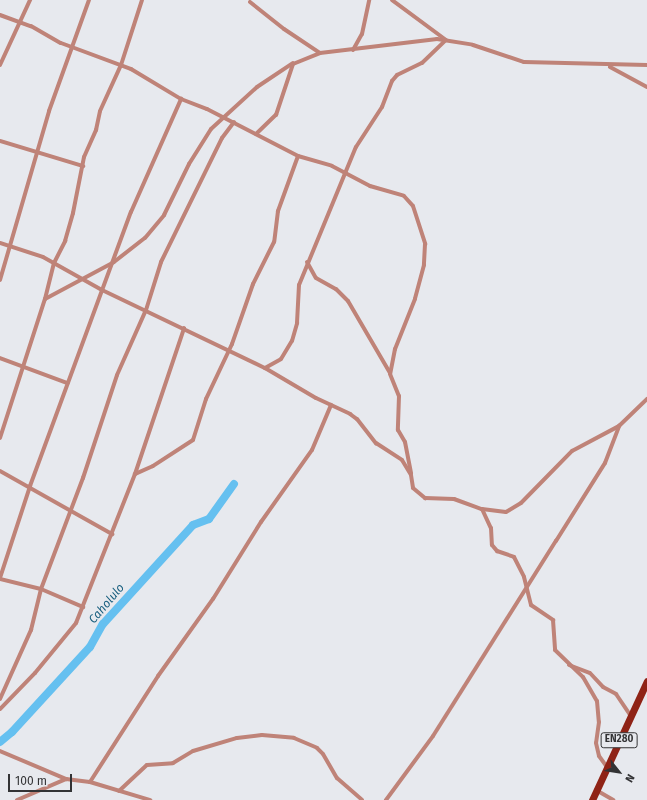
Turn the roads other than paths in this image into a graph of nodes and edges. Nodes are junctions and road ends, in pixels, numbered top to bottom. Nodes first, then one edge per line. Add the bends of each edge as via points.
1 (30, 0) edge
2 (89, 0) edge
3 (142, 0) edge
4 (369, 0) edge
5 (392, 0) edge
6 (250, 2) dead end
7 (0, 15) edge
8 (19, 21) junction
9 (446, 40) junction
10 (74, 47) junction
11 (353, 50) junction
12 (320, 53) junction
13 (295, 62) junction
14 (0, 65) edge
15 (121, 65) junction
16 (608, 65) junction
17 (647, 65) edge
18 (647, 87) edge
19 (181, 99) junction
20 (223, 117) junction
21 (234, 122) junction
22 (256, 134) junction
23 (0, 141) edge
24 (37, 152) junction
25 (298, 156) junction
26 (83, 166) junction
27 (344, 172) junction
28 (0, 243) edge
29 (12, 246) junction
30 (114, 262) junction
31 (307, 262) junction
32 (54, 263) junction
33 (0, 280) edge
34 (82, 280) junction
35 (102, 290) junction
36 (45, 299) junction
37 (146, 310) junction
38 (184, 328) junction
39 (228, 351) junction
40 (0, 358) edge
41 (24, 367) junction
42 (265, 368) junction
43 (390, 374) junction
44 (67, 383) junction
45 (647, 399) edge
46 (331, 405) junction
47 (619, 426) junction
48 (0, 438) edge
49 (0, 471) edge
50 (134, 474) junction
51 (411, 476) junction
52 (30, 486) junction
53 (482, 509) junction
54 (70, 510) junction
55 (112, 534) junction
56 (2, 568) edge
57 (0, 578) edge
58 (526, 587) junction
59 (41, 589) junction
60 (83, 607) junction
61 (565, 663) junction
62 (647, 681) edge
63 (0, 699) edge
64 (0, 708) edge
65 (630, 716) junction
66 (0, 751) edge
67 (607, 767) junction
68 (66, 779) junction
69 (90, 782) junction
70 (596, 790) junction
71 (119, 791) junction
72 (17, 800) edge
73 (149, 800) edge
74 (362, 800) edge
75 (386, 800) edge
76 (592, 800) edge
77 (613, 800) edge

1 - 8 street
2 - 10 street
3 - 15 street
4 - 11 street via 362,34
5 - 9 street
6 - 12 street via 284,30
7 - 8 street
8 - 10 street
8 - 14 street
9 - 11 street via 425,40
9 - 16 street via 473,45 524,62
9 - 27 street via 422,63 397,75 392,81 382,106 356,147
10 - 15 street
10 - 24 street
11 - 12 street
12 - 13 street
13 - 20 street via 257,87
13 - 22 street via 276,115
15 - 19 street
15 - 26 street via 100,111
16 - 17 street
16 - 18 street
19 - 20 street
19 - 30 street via 131,212
20 - 21 street
20 - 30 street via 200,146 153,230
21 - 22 street
21 - 37 street via 222,138 178,230 165,250
22 - 25 street
23 - 24 street
24 - 26 street
24 - 29 street
25 - 27 street
25 - 39 street via 278,211 274,242 253,284
26 - 32 street via 65,241
27 - 31 street
27 - 43 street via 379,189 408,198 425,244 420,284 395,349
28 - 29 street
29 - 32 street
29 - 33 street
30 - 34 street
30 - 35 street
31 - 42 street via 297,292 297,323 292,341 281,359
31 - 43 street via 316,278 336,289 348,301
32 - 34 street
32 - 36 street
34 - 35 street
34 - 36 street
35 - 37 street
35 - 44 street
36 - 41 street
37 - 38 street
37 - 54 street via 117,376
38 - 39 street
38 - 50 street
39 - 42 street
39 - 50 street via 206,398 191,443
40 - 41 street
41 - 44 street
41 - 48 street
42 - 46 street
43 - 51 street via 399,396 397,424 407,448
44 - 52 street
45 - 47 street
46 - 51 street via 357,419 376,443 402,460
46 - 69 street via 312,450 261,522 213,599 158,676
47 - 53 street via 572,451 511,509 499,513
47 - 58 street via 605,463
49 - 52 street
50 - 55 street
51 - 53 street via 415,491 425,498 454,499
52 - 54 street
52 - 56 street
53 - 58 street via 491,528 492,545 497,551 514,557
54 - 55 street
54 - 59 street
55 - 60 street
56 - 57 street
57 - 59 street
58 - 61 street via 534,609 553,620 553,645
58 - 75 street via 433,736
59 - 60 street
59 - 63 street via 31,630
60 - 64 street via 74,626 62,642
61 - 65 street via 595,677 603,687 616,694
61 - 67 street via 583,677 598,705 596,743 599,756
62 - 65 main road, EN280
65 - 67 main road, EN280
66 - 68 street
67 - 70 main road, EN280
68 - 69 street
68 - 72 street
69 - 71 street
70 - 76 main road, EN280
70 - 77 street
71 - 73 street
71 - 74 street via 147,765 173,763 193,751 237,738 262,735 294,738 317,748 337,778

